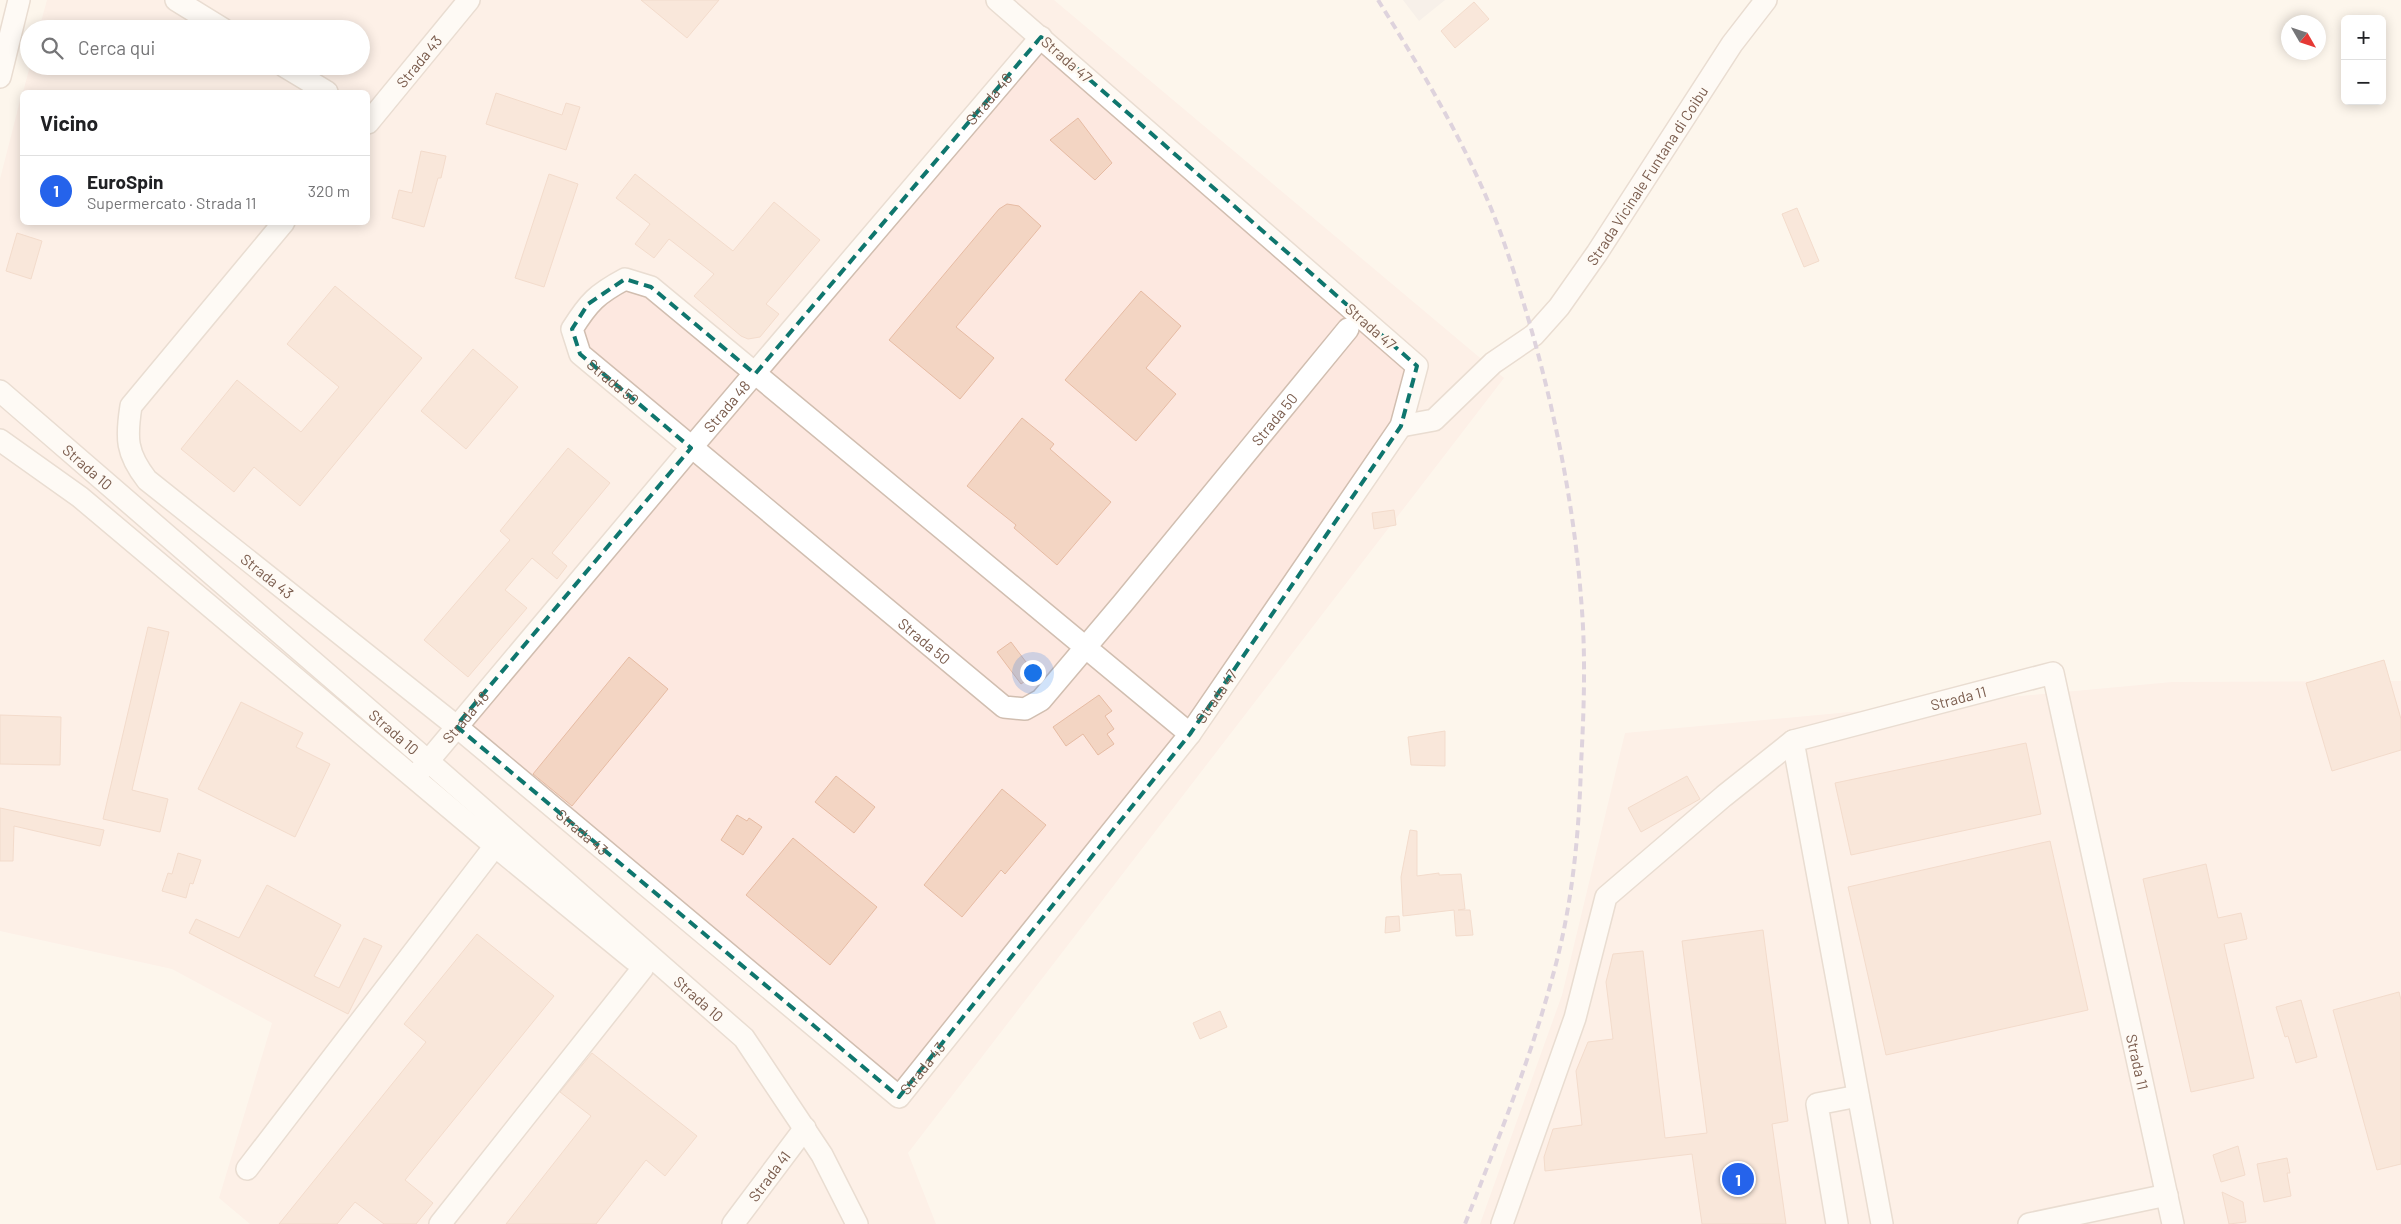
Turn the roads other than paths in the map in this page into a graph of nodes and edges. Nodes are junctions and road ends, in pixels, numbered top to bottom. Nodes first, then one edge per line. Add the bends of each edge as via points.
1 (19, 0) edge
2 (176, 0) edge
3 (469, 0) edge
4 (997, 0) edge
5 (1766, 0) edge
6 (208, 20) edge
7 (1041, 37) junction
8 (299, 75) edge
9 (0, 77) edge
10 (324, 90) edge
11 (370, 118) edge
12 (282, 225) edge
13 (1348, 329) dead end
14 (755, 374) junction
15 (0, 392) edge
16 (1401, 426) junction
17 (0, 440) edge
18 (691, 448) junction
19 (1085, 648) junction
20 (456, 726) junction
21 (1190, 734) junction
22 (1793, 741) junction
23 (428, 761) junction
24 (414, 778) junction
25 (495, 846) junction
26 (643, 968) junction
27 (775, 1084) junction
28 (1858, 1096) junction
29 (804, 1128) junction
30 (247, 1169) dead end
31 (2167, 1195) junction
32 (440, 1224) edge
33 (733, 1224) edge
34 (857, 1224) edge
35 (1502, 1224) edge
36 (1837, 1224) edge
37 (1882, 1224) edge
38 (2029, 1224) edge
39 (2173, 1224) edge

1 - 9 street
2 - 6 street
3 - 11 street, Strada 43
4 - 7 street, Strada 47
5 - 16 street, Strada Vicinale Funtana di Coibu via 1732,44 1559,307 1534,335 1493,363 1434,420
7 - 14 street, Strada 48
7 - 16 street, Strada 47 via 1417,366
8 - 10 street
12 - 20 street, Strada 43 via 131,406 126,435 133,462 147,480
13 - 19 street, Strada 50
14 - 18 street, Strada 48
14 - 18 street, Strada 50 via 651,287 625,279 602,291 588,304 572,329 580,354
14 - 19 street, Strada 50
15 - 23 street, Strada 10
16 - 21 street, Strada 47
17 - 24 street, Strada 10 via 80,497
18 - 19 street, Strada 50 via 1004,707 1025,709 1041,700
18 - 20 street, Strada 48
19 - 21 street, Strada 50
20 - 21 street, Strada 43 via 899,1097
20 - 23 street, Strada 48
22 - 28 street
22 - 31 street, Strada 11 via 2053,673
22 - 35 street via 1606,897 1575,1018
23 - 24 street, Strada 48
23 - 27 street, Strada 10 via 744,1038
24 - 25 street, Strada 10
25 - 26 street, Strada 10
25 - 30 street
26 - 27 street, Strada 10
26 - 32 street
27 - 29 street, Strada 10
28 - 36 street via 1816,1104
28 - 37 street
29 - 33 street, Strada 41
29 - 34 street, Strada 10 via 822,1155
31 - 38 street
31 - 39 street, Strada 11

